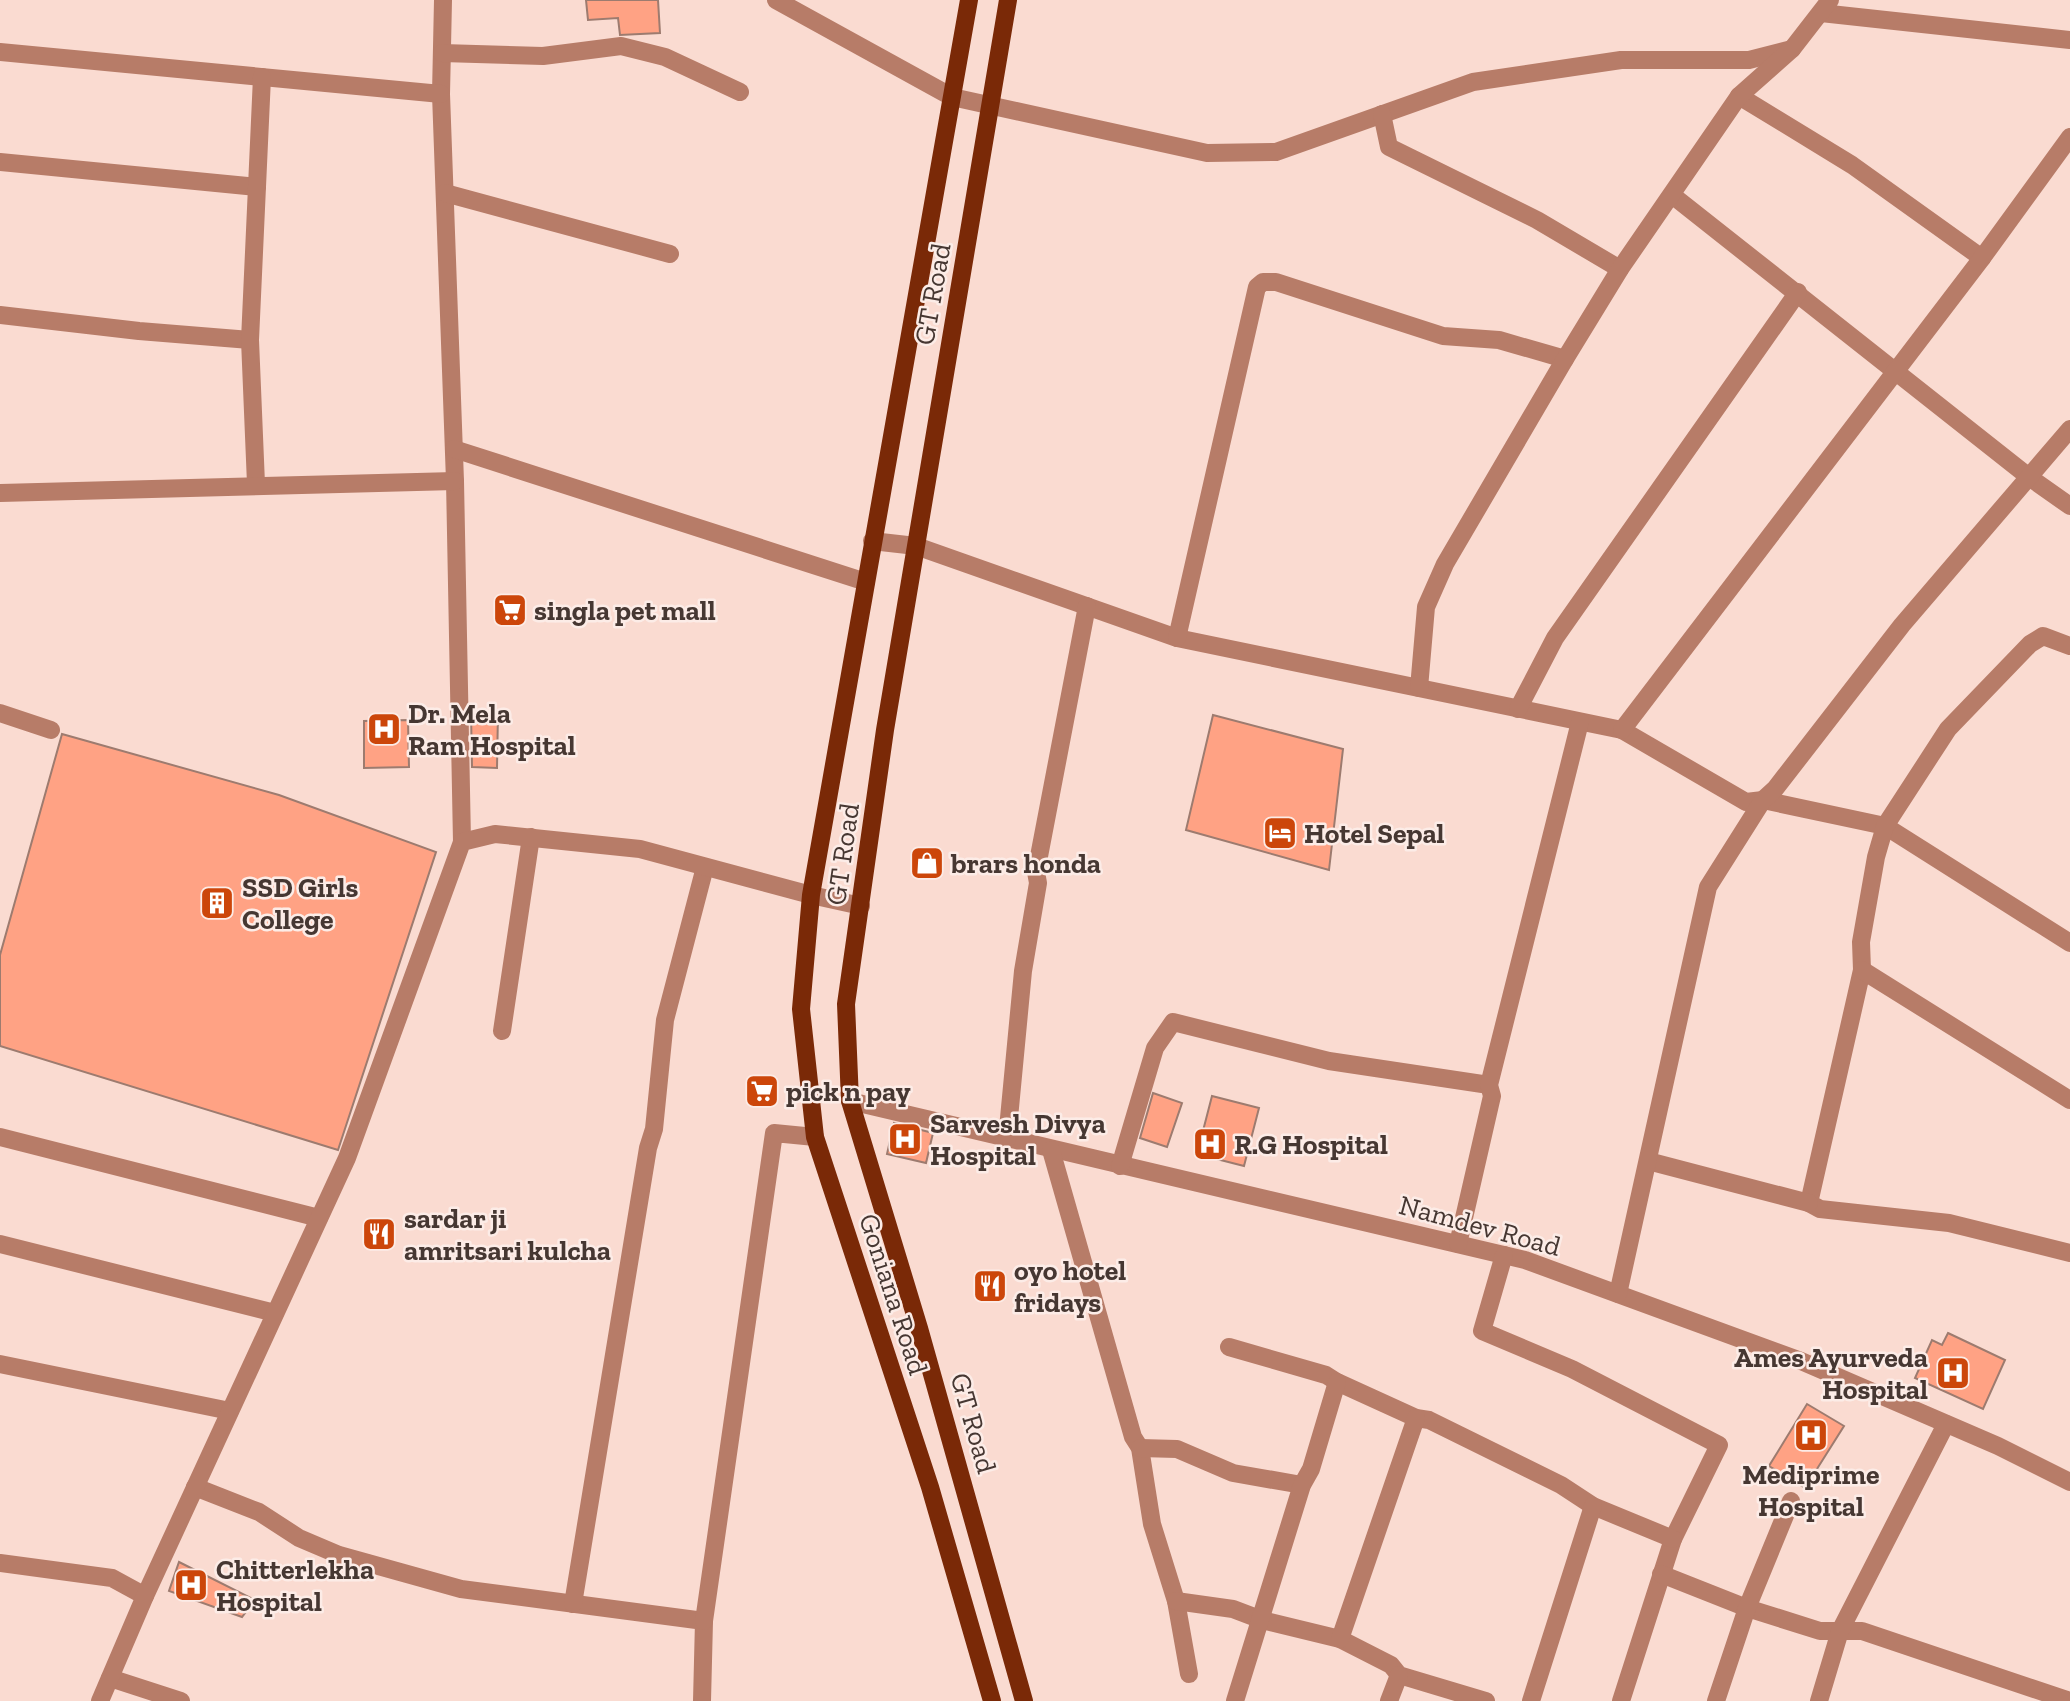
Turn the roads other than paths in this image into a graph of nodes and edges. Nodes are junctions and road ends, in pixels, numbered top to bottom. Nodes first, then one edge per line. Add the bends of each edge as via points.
1 (443, 0) edge
2 (776, 0) edge
3 (969, 0) edge
4 (1008, 0) edge
5 (1826, 6) edge
6 (2070, 40) edge
7 (1792, 49) junction
8 (0, 52) edge
9 (442, 53) junction
10 (262, 77) junction
11 (740, 92) dead end
12 (441, 94) junction
13 (1739, 96) junction
14 (952, 97) junction
15 (991, 105) junction
16 (1382, 114) junction
17 (2070, 137) edge
18 (0, 162) edge
19 (257, 187) junction
20 (445, 193) junction
21 (1672, 195) junction
22 (670, 254) dead end
23 (1982, 258) junction
24 (1619, 269) junction
25 (1798, 292) junction
26 (0, 315) edge
27 (250, 340) junction
28 (1564, 359) junction
29 (1896, 370) junction
30 (2070, 429) edge
31 (454, 449) junction
32 (2029, 477) junction
33 (455, 481) junction
34 (256, 484) junction
35 (0, 493) edge
36 (2070, 506) edge
37 (873, 541) junction
38 (916, 546) junction
39 (866, 582) junction
40 (1087, 606) junction
41 (1177, 638) junction
42 (2070, 646) edge
43 (1419, 688) junction
44 (1518, 709) junction
45 (0, 713) edge
46 (1580, 722) junction
47 (51, 730) dead end
48 (1622, 730) junction
49 (1763, 800) junction
50 (1885, 827) junction
51 (531, 838) junction
52 (462, 842) junction
53 (705, 867) junction
54 (811, 895) junction
55 (861, 906) junction
56 (2070, 943) edge
57 (1862, 970) junction
58 (502, 1031) dead end
59 (1489, 1084) junction
60 (2070, 1100) edge
61 (850, 1101) junction
62 (0, 1137) edge
63 (815, 1138) junction
64 (1006, 1139) junction
65 (1051, 1150) junction
66 (1648, 1161) junction
67 (1120, 1166) junction
68 (1809, 1203) junction
69 (319, 1218) junction
70 (0, 1244) edge
71 (1458, 1244) junction
72 (2070, 1253) edge
73 (1504, 1255) junction
74 (1618, 1294) junction
75 (275, 1313) junction
76 (1229, 1347) dead end
77 (0, 1364) edge
78 (1337, 1382) junction
79 (230, 1411) junction
80 (1416, 1418) junction
81 (1946, 1424) junction
82 (1140, 1448) junction
83 (2070, 1482) edge
84 (1302, 1485) junction
85 (195, 1487) junction
86 (1791, 1502) dead end
87 (1593, 1506) junction
88 (1673, 1539) junction
89 (0, 1563) edge
90 (1661, 1574) junction
91 (145, 1596) junction
92 (1176, 1601) junction
93 (573, 1604) junction
94 (1747, 1608) junction
95 (1262, 1620) junction
96 (704, 1622) junction
97 (1840, 1631) junction
98 (1340, 1639) junction
99 (1189, 1674) dead end
100 (1399, 1675) junction
101 (110, 1678) junction
102 (100, 1701) edge
103 (181, 1701) edge
104 (702, 1701) edge
105 (992, 1701) edge
106 (1024, 1701) edge
107 (1235, 1701) edge
108 (1389, 1701) edge
109 (1486, 1701) edge
110 (1531, 1701) edge
111 (1620, 1701) edge
112 (1716, 1701) edge
113 (1819, 1701) edge
114 (2070, 1701) edge

1 - 9 street
2 - 14 street
3 - 14 main road, GT Road
4 - 15 main road, GT Road
5 - 6 street
5 - 7 street
7 - 13 street
7 - 16 street via 1749,60 1621,60 1473,82
8 - 10 street
9 - 11 street via 543,56 621,46 665,57
9 - 12 street
10 - 12 street
10 - 19 street
12 - 20 street
13 - 21 street
13 - 23 street via 1852,165
14 - 15 street
14 - 37 main road, GT Road
15 - 16 street via 1207,153 1276,152
15 - 38 main road, GT Road
16 - 24 street via 1389,147 1537,219
17 - 23 street
18 - 19 street
19 - 27 street
20 - 22 street
20 - 31 street
21 - 24 street
21 - 25 street
23 - 29 street
24 - 28 street
25 - 29 street
25 - 44 street via 1555,638
26 - 27 street
27 - 34 street
28 - 41 street via 1499,340 1443,336 1276,282 1256,287
28 - 43 street via 1445,564 1426,607
29 - 32 street
29 - 48 street
30 - 32 street
31 - 33 street
31 - 39 street
32 - 36 street
32 - 49 street via 1902,625
33 - 34 street
33 - 52 street
34 - 35 street
37 - 38 street
37 - 39 main road, GT Road
38 - 40 street
38 - 55 main road, GT Road
39 - 54 main road, GT Road
40 - 41 street
40 - 64 street via 1036,872
41 - 43 street
42 - 50 street via 2043,636 2030,644 1948,729
43 - 44 street
44 - 46 street
45 - 47 street
46 - 48 street
46 - 59 street
48 - 49 street via 1746,802
49 - 50 street
49 - 66 street via 1708,887
50 - 56 street
50 - 57 street via 1875,856 1861,942
51 - 52 street via 495,834
51 - 53 street via 640,849
51 - 58 street
52 - 69 street via 347,1157
53 - 54 street
53 - 93 street via 665,1020 654,1129
54 - 55 street
54 - 63 main road, Goniana Road via 801,1009
55 - 61 main road, GT Road via 846,1004
57 - 60 street
57 - 68 street
59 - 67 street via 1329,1061 1173,1022 1155,1048
59 - 71 street via 1492,1096
61 - 64 street, Namdev Road
61 - 106 main road, GT Road
62 - 69 street
63 - 96 street via 774,1133
63 - 105 main road, Goniana Road via 930,1487
64 - 65 street, Namdev Road
65 - 67 street, Namdev Road
65 - 82 street via 1133,1437
66 - 68 street
66 - 74 street
67 - 71 street, Namdev Road
68 - 72 street via 1820,1209 1949,1223
69 - 75 street
70 - 75 street
71 - 73 street, Namdev Road
73 - 74 street, Namdev Road
73 - 88 street via 1482,1331 1572,1370 1719,1445
74 - 81 street, Namdev Road via 1801,1361
75 - 79 street
76 - 78 street
77 - 79 street
78 - 80 street
78 - 84 street
79 - 85 street
80 - 87 street via 1429,1419 1561,1485
80 - 98 street
81 - 83 street, Namdev Road
81 - 97 street
82 - 84 street via 1177,1449 1233,1473
82 - 92 street via 1152,1524
84 - 95 street
85 - 91 street
85 - 93 street via 258,1512 299,1538 339,1555 461,1589
86 - 94 street
87 - 88 street
87 - 110 street
88 - 90 street
89 - 91 street via 112,1578
90 - 94 street
90 - 111 street
91 - 101 street
92 - 95 street via 1233,1609
92 - 99 street
93 - 96 street
94 - 97 street via 1819,1631
94 - 112 street
95 - 98 street
95 - 107 street
96 - 104 street
97 - 113 street
97 - 114 street via 1862,1631
98 - 100 street via 1391,1665
100 - 108 street
100 - 109 street
101 - 102 street
101 - 103 street

